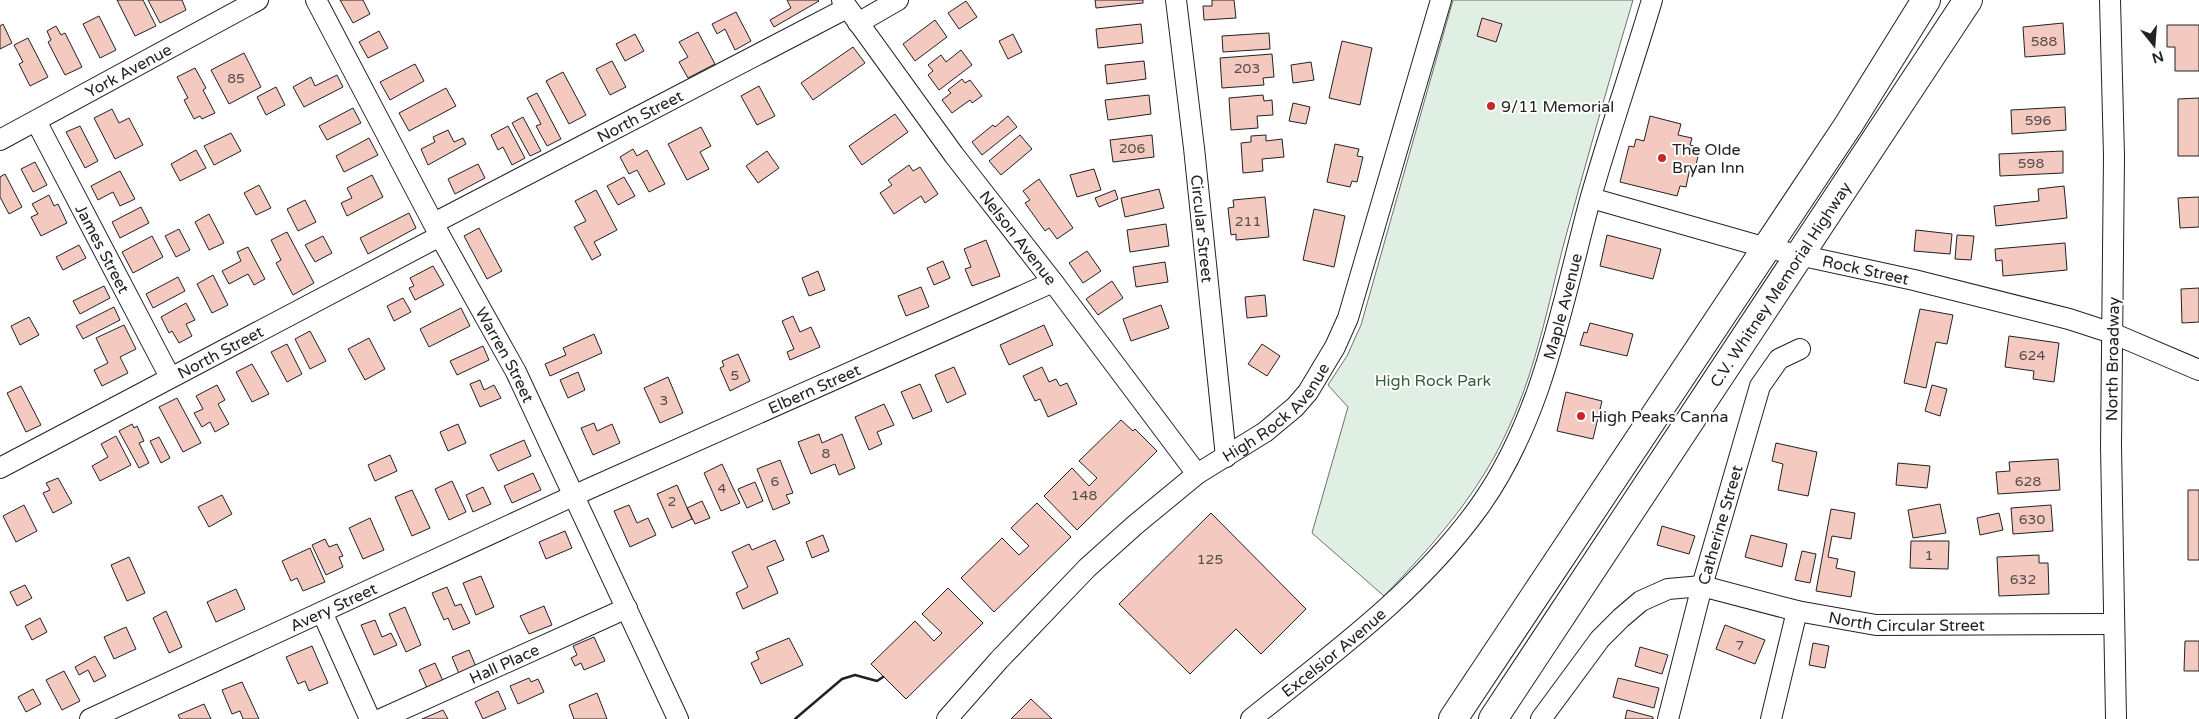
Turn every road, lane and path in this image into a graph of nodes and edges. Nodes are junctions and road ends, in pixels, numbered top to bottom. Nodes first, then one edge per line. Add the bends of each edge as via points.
1 (258, 0) edge
2 (316, 0) edge
3 (898, 0) edge
4 (1176, 0) edge
5 (1441, 0) edge
6 (1652, 0) edge
7 (1926, 0) edge
8 (1968, 0) edge
9 (2110, 0) edge
10 (849, 10) edge
11 (36, 121) junction
12 (0, 140) edge
13 (1591, 198) junction
14 (437, 230) junction
15 (1767, 248) junction
16 (1800, 256) junction
17 (1053, 282) junction
18 (2112, 333) junction
19 (1800, 349) dead end
20 (2199, 370) edge
21 (170, 377) junction
22 (1226, 458) junction
23 (0, 468) edge
24 (1197, 474) junction
25 (575, 495) junction
26 (1413, 583) joint
27 (1702, 586) junction
28 (627, 608) junction
29 (1797, 611) junction
30 (322, 612) junction
31 (2114, 624) junction
32 (90, 719) edge
33 (370, 719) edge
34 (381, 719) edge
35 (678, 719) edge
36 (948, 719) edge
37 (1251, 719) edge
38 (1453, 719) edge
39 (1493, 719) edge
40 (1541, 719) edge
41 (1668, 719) edge
42 (1771, 719) edge
43 (2116, 719) edge

1 - 11 street, York Avenue
2 - 14 street, Warren Street
3 - 10 street, North Street
4 - 22 street, Circular Street
5 - 22 street, High Rock Avenue via 1348,318 1335,348 1295,407
6 - 13 street, Maple Avenue
7 - 15 highway, C.V. Whitney Memorial Highway
8 - 16 highway, C.V. Whitney Memorial Highway
9 - 18 street, North Broadway via 2114,156
10 - 14 street, North Street
10 - 17 street, Nelson Avenue via 954,155
11 - 12 street, York Avenue
11 - 21 street, James Street
13 - 15 street, Rock Street
13 - 26 street, Maple Avenue via 1533,406 1507,463 1464,527
14 - 21 street, North Street
14 - 25 street, Warren Street via 516,372
15 - 16 street, Rock Street
15 - 38 highway, C.V. Whitney Memorial Highway
16 - 18 street, Rock Street via 2002,302
16 - 39 highway, C.V. Whitney Memorial Highway
17 - 24 street, Nelson Avenue
17 - 25 street, Elbern Street
18 - 20 street, Rock Street
18 - 31 street, North Broadway
19 - 27 street, Catherine Street via 1779,359 1760,386
21 - 23 street, North Street
22 - 24 street, High Rock Avenue
24 - 36 street, High Rock Avenue via 1087,568
25 - 28 street, Warren Street
25 - 30 street, Avery Street
26 - 37 street, Excelsior Avenue via 1368,625
27 - 29 street, North Circular Street
27 - 40 street via 1668,590 1641,601 1600,639
27 - 41 street, Catherine Street
28 - 34 street, Hall Place
28 - 35 street, Warren Street
29 - 31 street, North Circular Street via 1876,625
29 - 42 street
30 - 32 street, Avery Street
30 - 33 street
31 - 43 street, North Broadway

